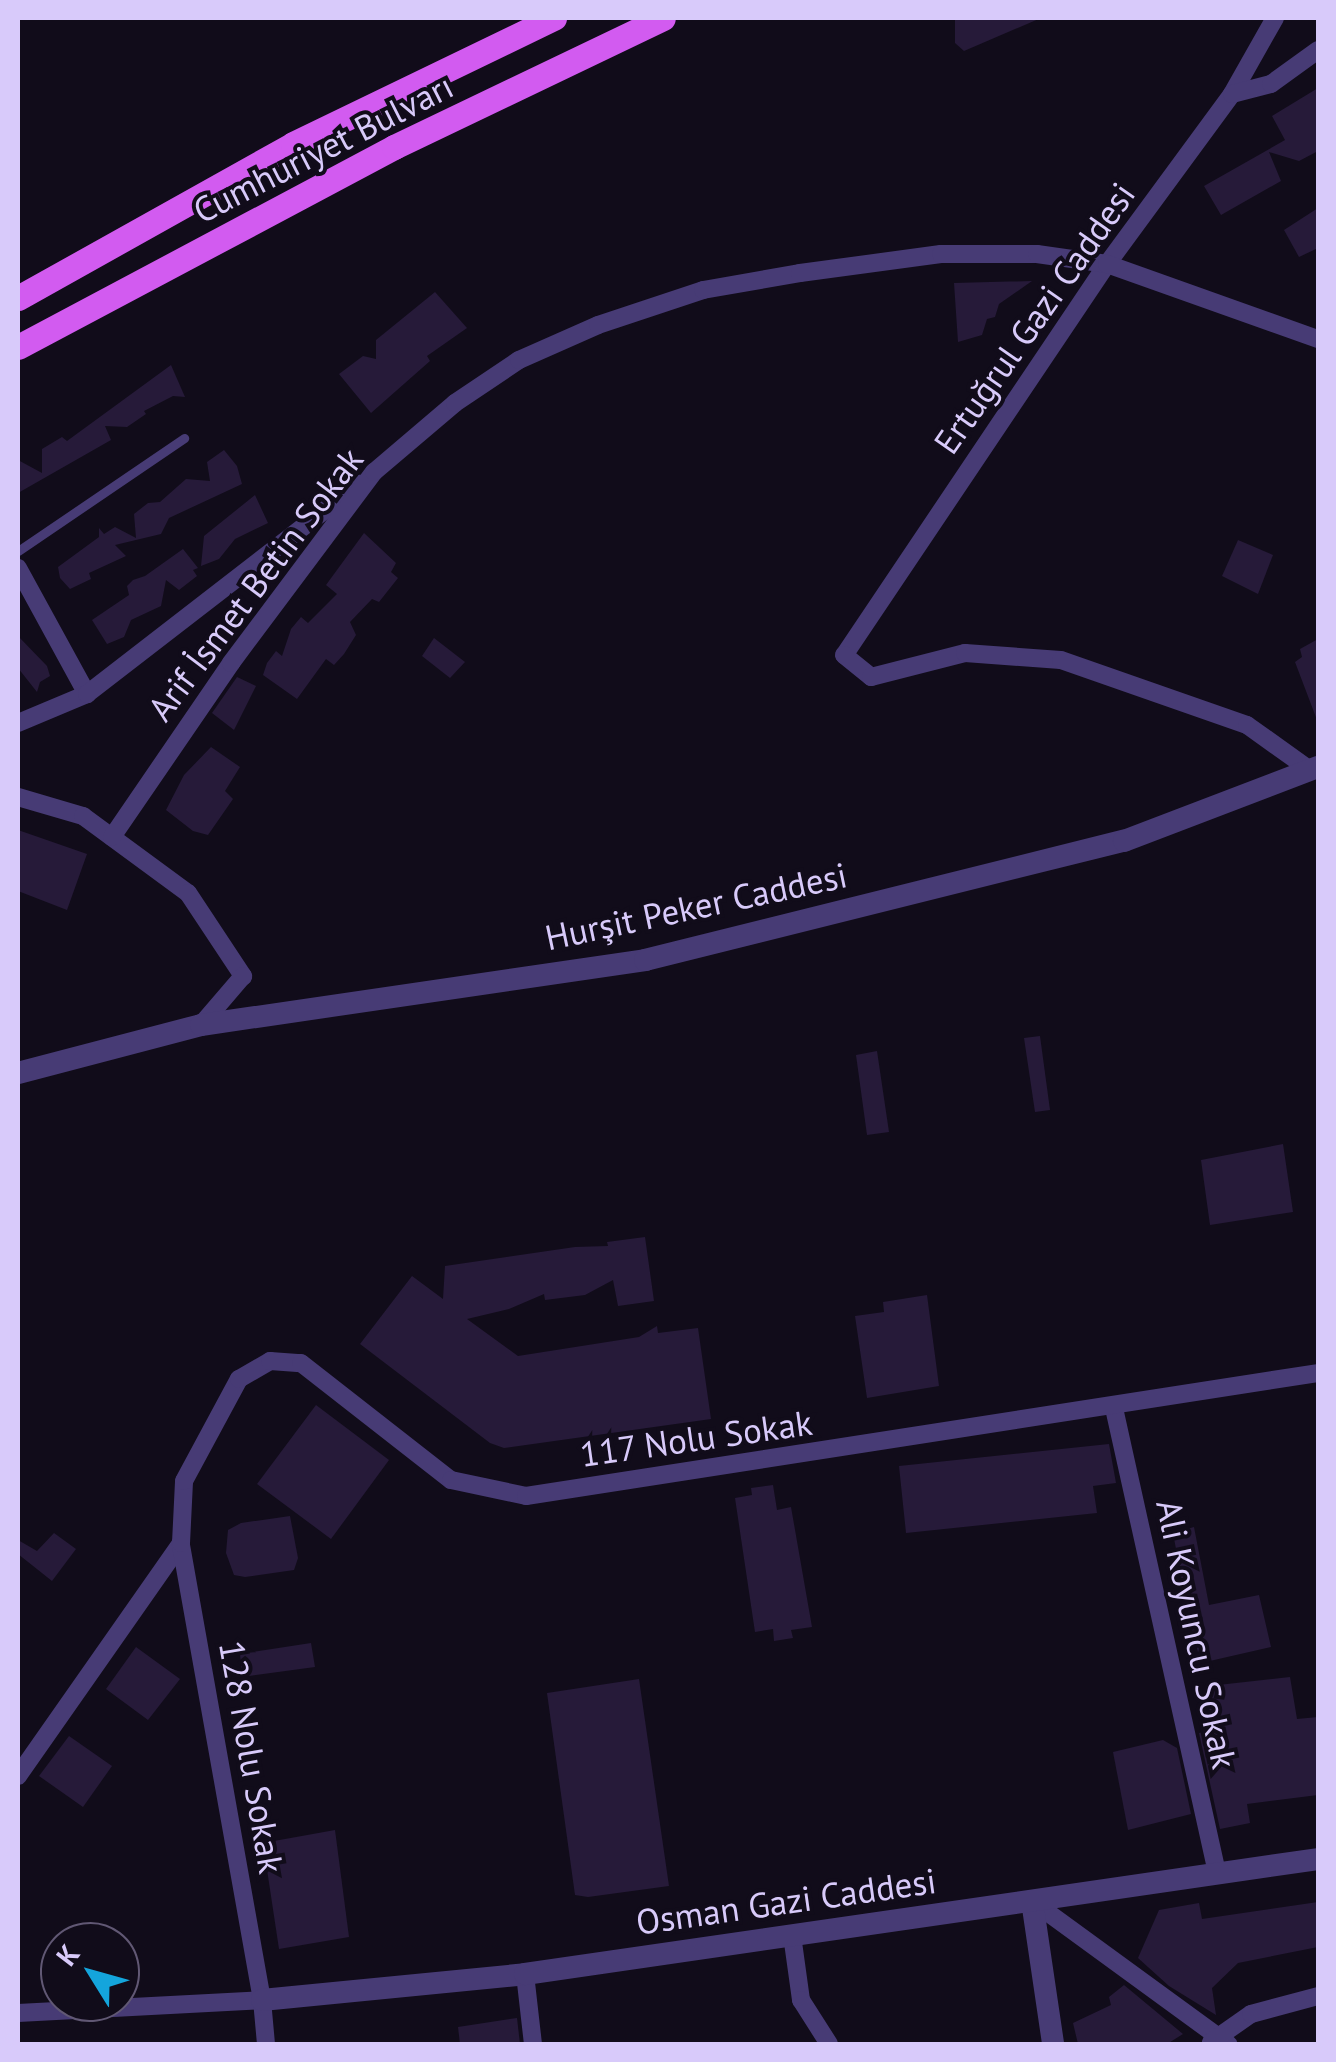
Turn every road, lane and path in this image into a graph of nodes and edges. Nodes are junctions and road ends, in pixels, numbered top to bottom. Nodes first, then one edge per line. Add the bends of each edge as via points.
1 (554, 18) edge
2 (664, 18) edge
3 (1275, 18) edge
4 (1318, 50) edge
5 (1232, 94) junction
6 (1108, 264) junction
7 (18, 298) edge
8 (1318, 339) edge
9 (18, 347) edge
10 (184, 438) dead end
11 (374, 472) junction
12 (18, 552) edge
13 (18, 568) edge
14 (87, 694) junction
15 (18, 723) edge
16 (1314, 768) edge
17 (18, 797) edge
18 (112, 837) junction
19 (201, 1025) junction
20 (18, 1073) edge
21 (1318, 1374) edge
22 (1114, 1408) junction
23 (184, 1481) joint
24 (181, 1543) junction
25 (18, 1776) edge
26 (1318, 1858) edge
27 (1216, 1873) junction
28 (1032, 1900) junction
29 (792, 1935) junction
30 (525, 1974) junction
31 (1318, 1996) edge
32 (262, 2000) junction
33 (18, 2013) edge
34 (1218, 2041) edge
35 (266, 2044) edge
36 (532, 2044) edge
37 (828, 2044) edge
38 (1052, 2044) edge

1 - 7 main road, Cumhuriyet Bulvarı via 293,144
2 - 9 main road, Cumhuriyet Bulvarı via 394,148
3 - 5 street, Ertuğrul Gazi Caddesi
4 - 5 street via 1270,84
5 - 6 street, Ertuğrul Gazi Caddesi
6 - 8 street, Arif İsmet Betin Sokak
6 - 11 street, Arif İsmet Betin Sokak via 1038,254 941,254 702,290 518,360
6 - 16 street, Ertuğrul Gazi Caddesi via 844,655 871,678 966,653 1060,660 1247,725
10 - 12 lane
11 - 14 street
11 - 18 street, Arif İsmet Betin Sokak via 231,662
13 - 14 street
14 - 15 street
16 - 19 street, Hurşit Peker Caddesi via 1124,841 645,960
17 - 18 street via 82,816
18 - 19 street via 188,892 243,976
19 - 20 street, Hurşit Peker Caddesi
21 - 22 street, 117 Nolu Sokak
22 - 23 street, 117 Nolu Sokak via 526,1496 451,1480 301,1363 270,1361 239,1379
22 - 27 street, Ali Koyuncu Sokak
23 - 24 street, 128 Nolu Sokak
24 - 25 street
24 - 32 street, 128 Nolu Sokak
26 - 27 street, Osman Gazi Caddesi
27 - 28 street, Osman Gazi Caddesi
28 - 29 street, Osman Gazi Caddesi
28 - 34 street
28 - 38 street
29 - 30 street, Osman Gazi Caddesi
29 - 37 street via 801,2000
30 - 32 street, Osman Gazi Caddesi
30 - 36 street
31 - 34 street via 1250,2014
32 - 33 street
32 - 35 street, 128 Nolu Sokak

